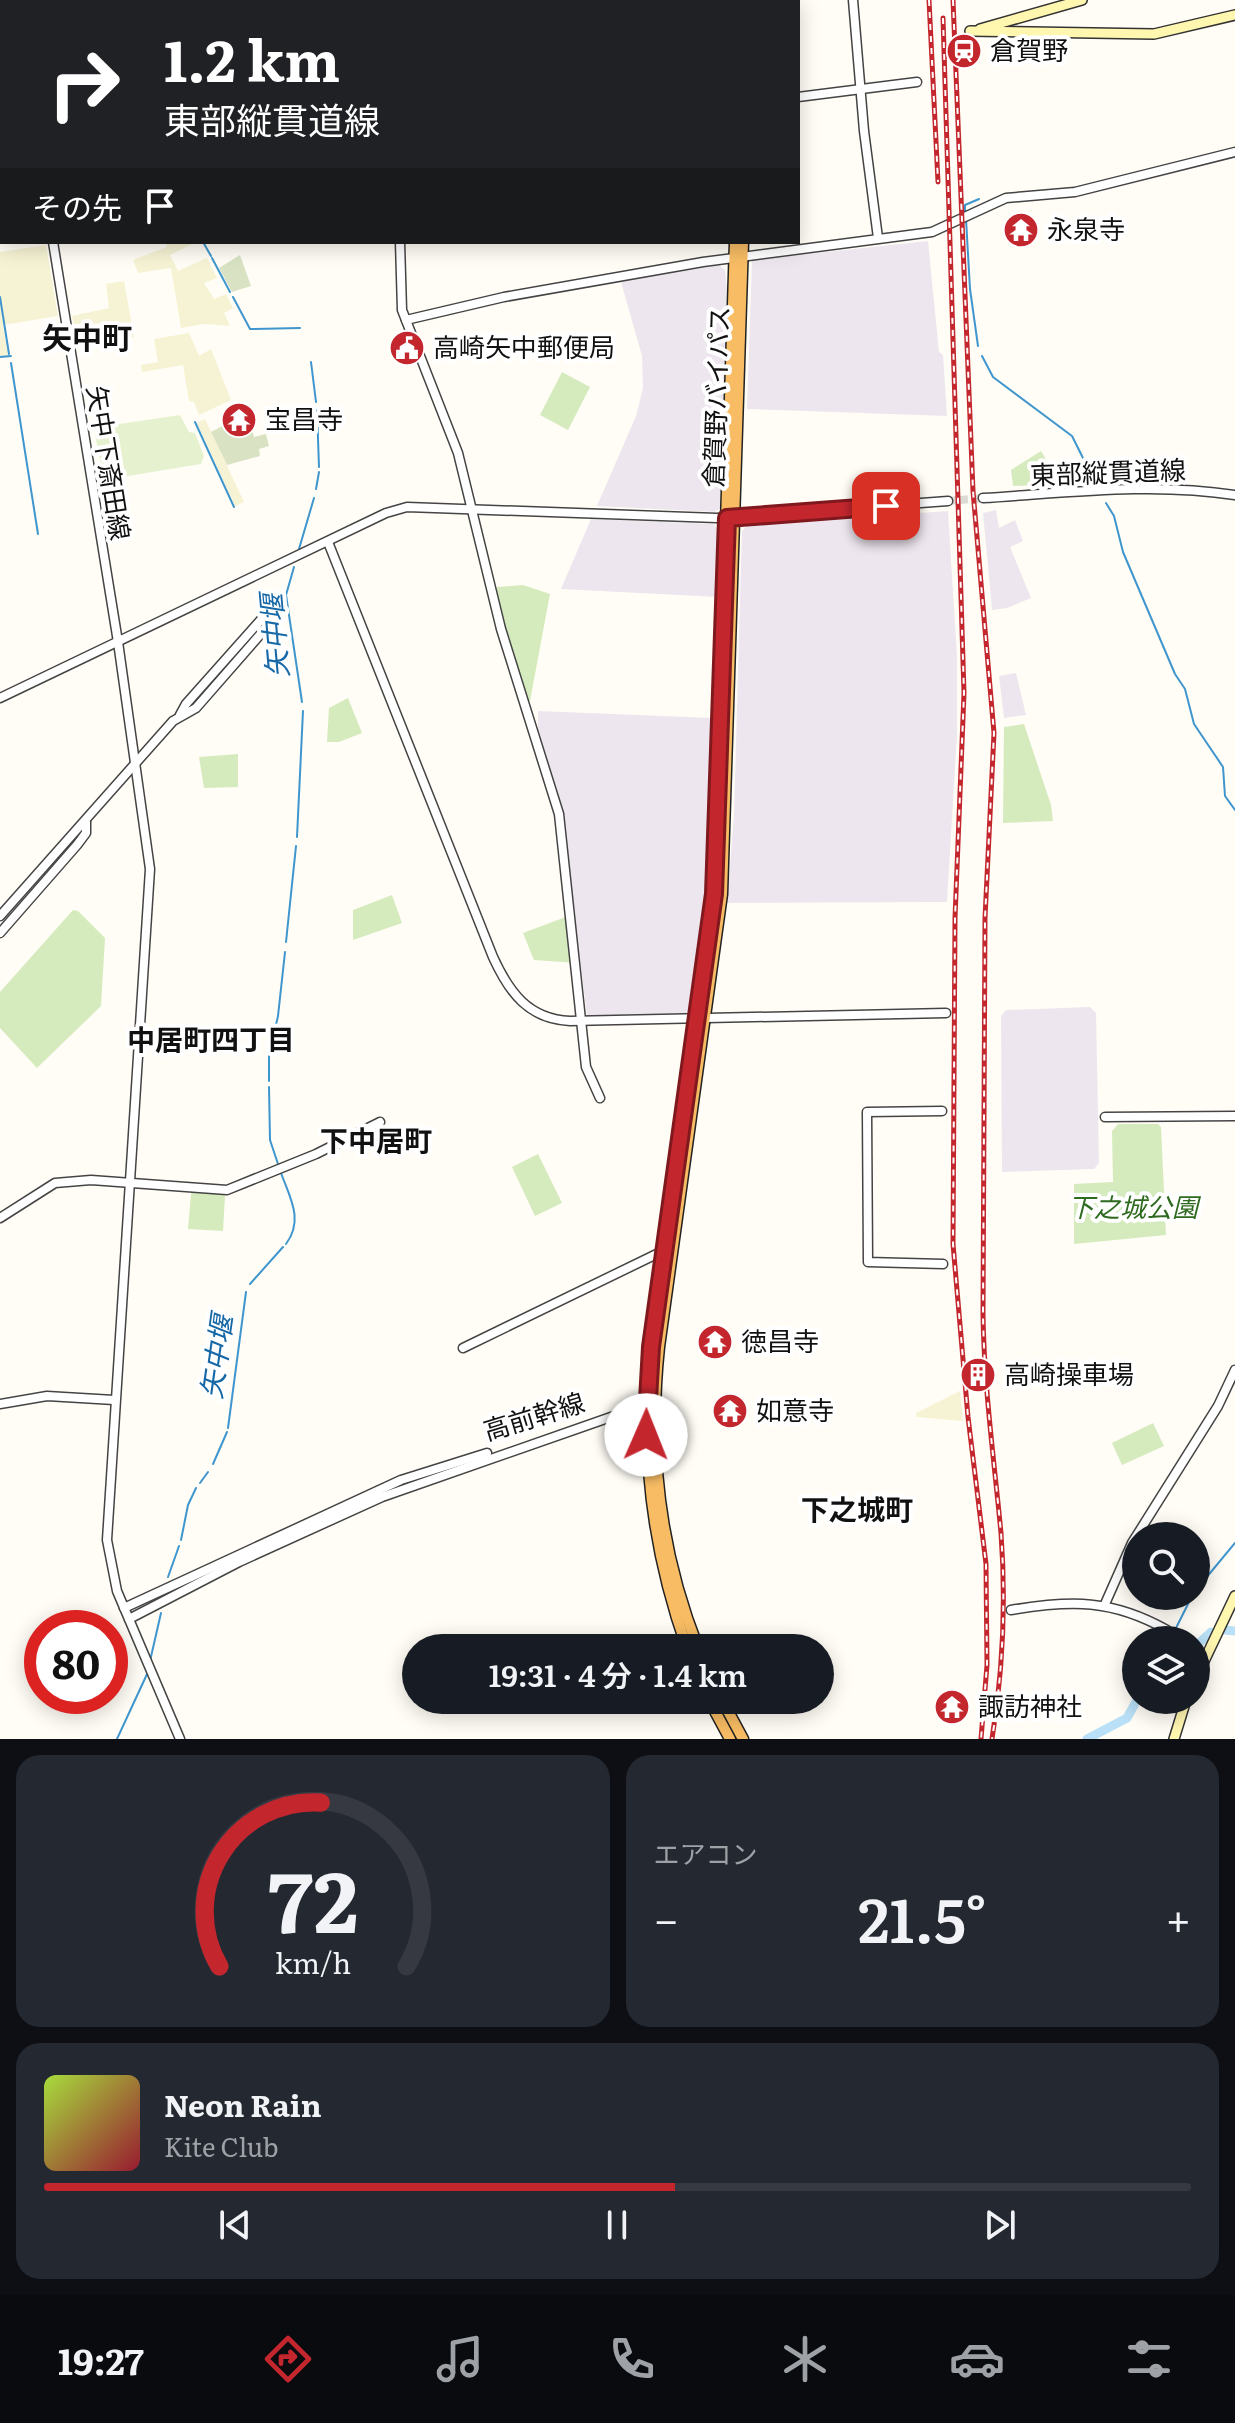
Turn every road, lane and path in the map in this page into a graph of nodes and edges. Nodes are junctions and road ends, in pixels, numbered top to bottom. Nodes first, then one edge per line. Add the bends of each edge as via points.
1 (853, 0) edge
2 (1082, 0) edge
3 (1235, 15) edge
4 (917, 82) dead end
5 (861, 88) junction
6 (800, 97) edge
7 (1235, 152) edge
8 (878, 238) junction
9 (53, 244) edge
10 (400, 244) edge
11 (736, 244) edge
12 (742, 244) edge
13 (739, 257) junction
14 (406, 320) junction
15 (1235, 495) edge
16 (983, 498) tunnel mouth
17 (948, 501) tunnel mouth
18 (473, 508) junction
19 (731, 518) junction
20 (328, 542) junction
21 (118, 642) junction
22 (0, 698) edge
23 (180, 715) junction
24 (133, 764) junction
25 (86, 821) junction
26 (0, 916) edge
27 (0, 933) edge
28 (946, 1013) dead end
29 (701, 1019) junction
30 (582, 1021) junction
31 (600, 1098) dead end
32 (942, 1111) dead end
33 (1105, 1117) dead end
34 (1235, 1118) edge
35 (380, 1122) dead end
36 (130, 1182) junction
37 (0, 1218) edge
38 (669, 1248) junction
39 (943, 1264) dead end
40 (463, 1348) dead end
41 (1235, 1370) edge
42 (114, 1400) junction
43 (649, 1403) junction
44 (0, 1404) edge
45 (1235, 1596) edge
46 (1105, 1604) junction
47 (124, 1608) junction
48 (1011, 1610) dead end
49 (129, 1619) junction
50 (1159, 1626) edge
51 (683, 1634) edge
52 (693, 1634) edge
53 (1210, 1649) edge
54 (717, 1714) edge
55 (730, 1714) edge
56 (1182, 1714) edge
57 (180, 1739) edge
58 (730, 1739) edge
59 (743, 1739) edge
60 (1174, 1739) edge

1 - 5 street
2 - 3 main road via 977,30 1154,34
4 - 5 street
5 - 6 street
5 - 8 street
7 - 8 street via 1075,192 1014,196 932,232
8 - 13 street
9 - 21 street, 矢中下斎田線
10 - 14 street
11 - 13 highway, 倉賀野バイパス
12 - 13 highway, 倉賀野バイパス
13 - 14 street via 517,294
13 - 19 highway, 倉賀野バイパス
14 - 18 street via 458,453
15 - 16 street, 東部縦貫道線 via 1152,487
17 - 19 street
18 - 19 street
18 - 20 street via 407,507
18 - 30 street via 501,629 559,814
19 - 29 highway, 倉賀野バイパス via 714,894
20 - 21 street
20 - 30 street via 506,984 540,1015
21 - 22 street
21 - 24 street, 矢中下斎田線
23 - 23 street via 274,605 281,604 279,613 196,708
23 - 24 street
24 - 25 street
24 - 36 street, 矢中下斎田線 via 150,869
25 - 26 street
25 - 27 street via 86,833 77,845
28 - 29 street
29 - 30 street
29 - 38 highway, 倉賀野バイパス
30 - 31 street via 587,1072
32 - 39 street via 867,1112 866,1186 868,1262
33 - 34 street
35 - 36 street via 227,1190
36 - 37 street via 55,1183
36 - 42 street, 矢中下斎田線
38 - 40 street
38 - 43 highway, 倉賀野バイパス
41 - 46 street via 1137,1535
42 - 44 street via 47,1396
42 - 47 street, 矢中下斎田線 via 107,1540
43 - 47 street, 高前幹線 via 401,1480
43 - 49 street, 高前幹線 via 382,1497
43 - 51 highway, 倉賀野バイパス via 648,1471 656,1541
43 - 52 highway, 倉賀野バイパス via 665,1537
45 - 53 main road
46 - 48 street via 1051,1603
46 - 50 street
47 - 49 street, 矢中下斎田線
49 - 57 street, 矢中下斎田線
54 - 58 highway
55 - 59 highway
56 - 60 main road

